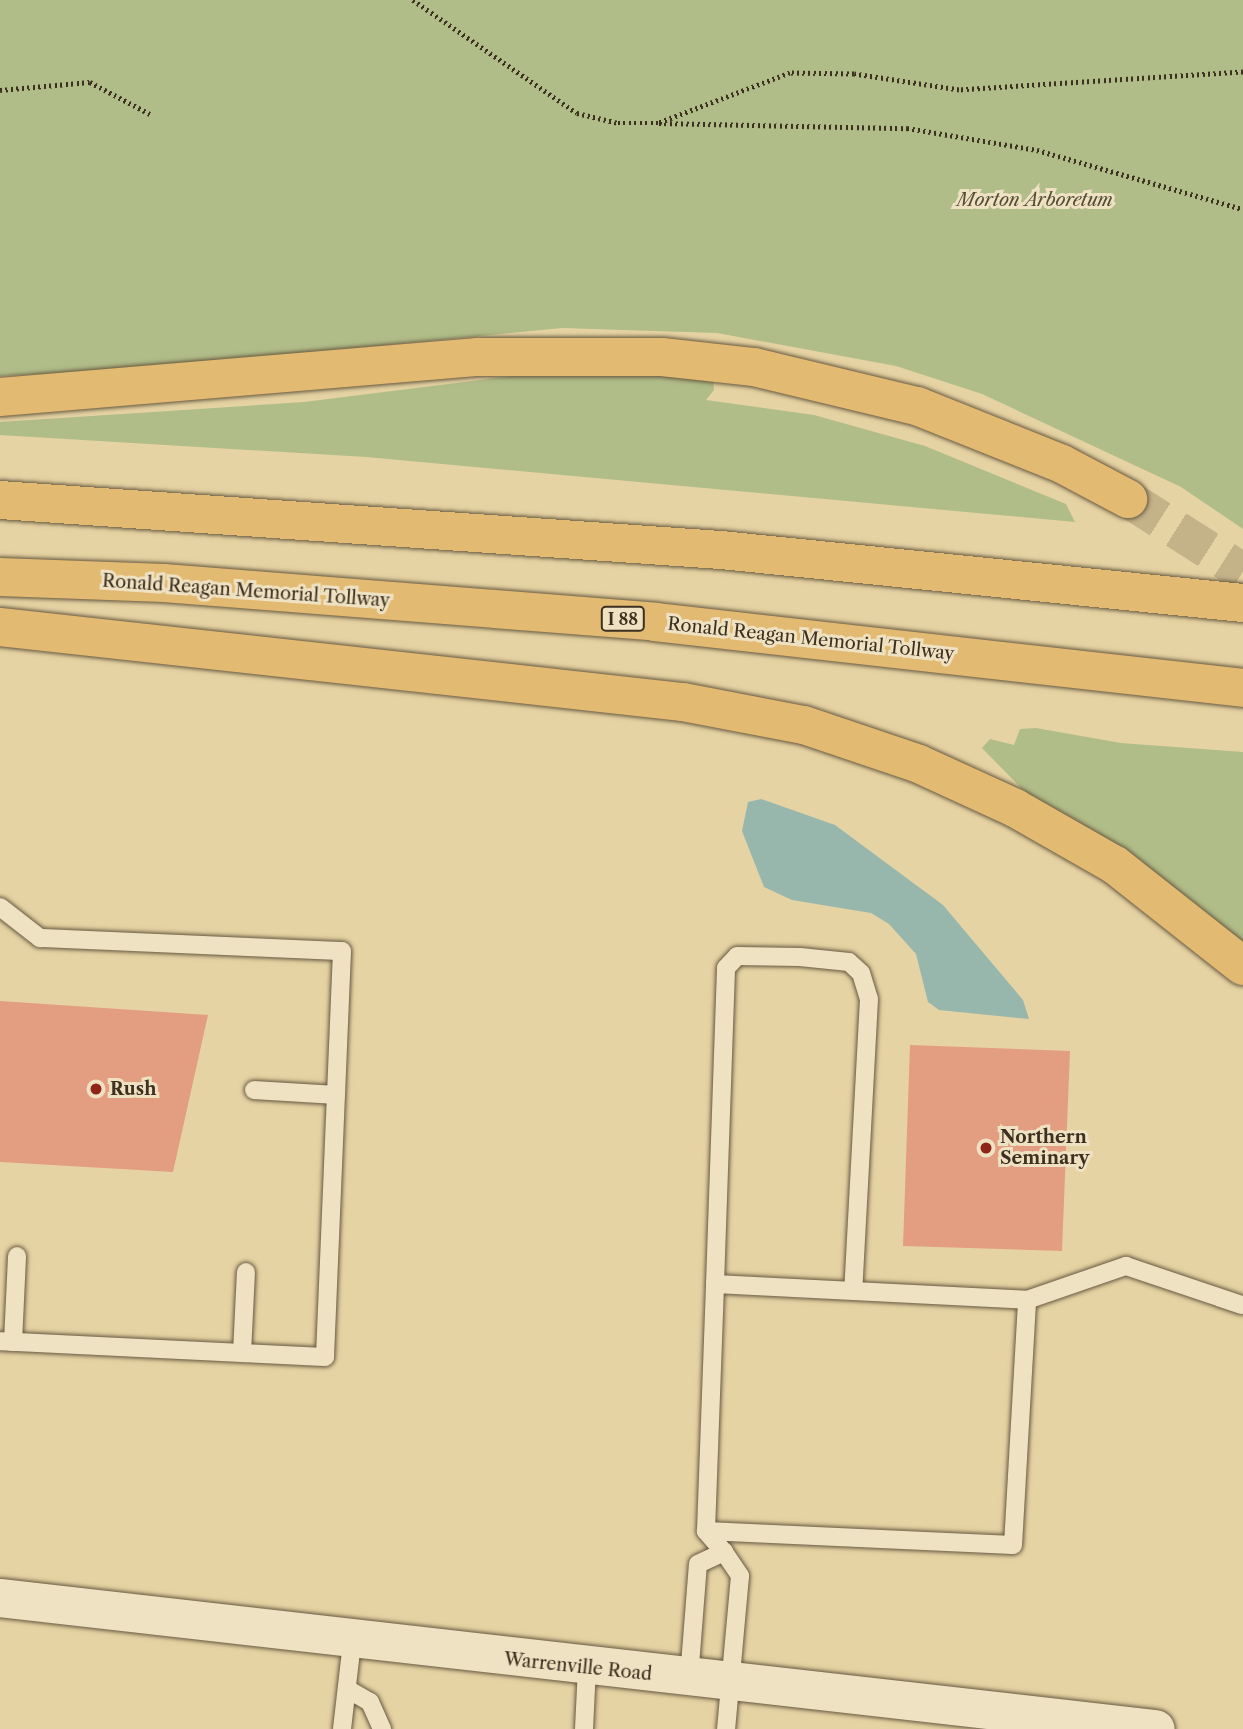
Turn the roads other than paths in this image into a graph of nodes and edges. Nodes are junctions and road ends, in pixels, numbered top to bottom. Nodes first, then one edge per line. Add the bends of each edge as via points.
1 (0, 397) edge
2 (0, 499) edge
3 (1128, 499) tunnel mouth
4 (0, 577) edge
5 (1243, 603) edge
6 (0, 627) edge
7 (1243, 688) edge
8 (0, 907) edge
9 (1243, 966) edge
10 (254, 1090) dead end
11 (336, 1095) junction
12 (18, 1256) dead end
13 (246, 1272) dead end
14 (715, 1284) junction
15 (853, 1291) junction
16 (1027, 1300) junction
17 (1242, 1305) edge
18 (6, 1341) edge
19 (242, 1353) junction
20 (706, 1531) junction
21 (724, 1552) junction
22 (0, 1598) edge
23 (352, 1642) junction
24 (587, 1668) junction
25 (689, 1679) junction
26 (731, 1684) junction
27 (349, 1690) junction
28 (342, 1729) edge
29 (382, 1729) edge
30 (584, 1729) edge
31 (726, 1729) edge
32 (1156, 1729) edge

1 - 3 highway via 478,357 662,357 754,367 917,406 1062,464
2 - 5 highway via 707,549
4 - 7 highway, Ronald Reagan Memorial Tollway / I 88 via 164,583 655,622
6 - 9 highway via 682,702 804,725 919,764 1016,808 1115,865
8 - 11 lane via 40,938 342,951
10 - 11 lane
11 - 19 lane via 325,1357
12 - 18 lane
13 - 19 lane
14 - 15 lane
14 - 15 lane via 726,968 737,956 800,957 849,962 861,973 869,999
14 - 20 lane
15 - 16 lane
16 - 17 lane via 1126,1266
16 - 20 lane via 1013,1545
18 - 19 lane
20 - 21 lane
21 - 25 lane via 698,1564
21 - 26 lane via 740,1576
22 - 23 main road, Warrenville Road
23 - 24 main road, Warrenville Road
23 - 27 lane
24 - 25 main road, Warrenville Road
24 - 30 lane
25 - 26 main road, Warrenville Road
26 - 31 lane
26 - 32 main road, Warrenville Road
27 - 28 lane
27 - 29 lane via 370,1702

